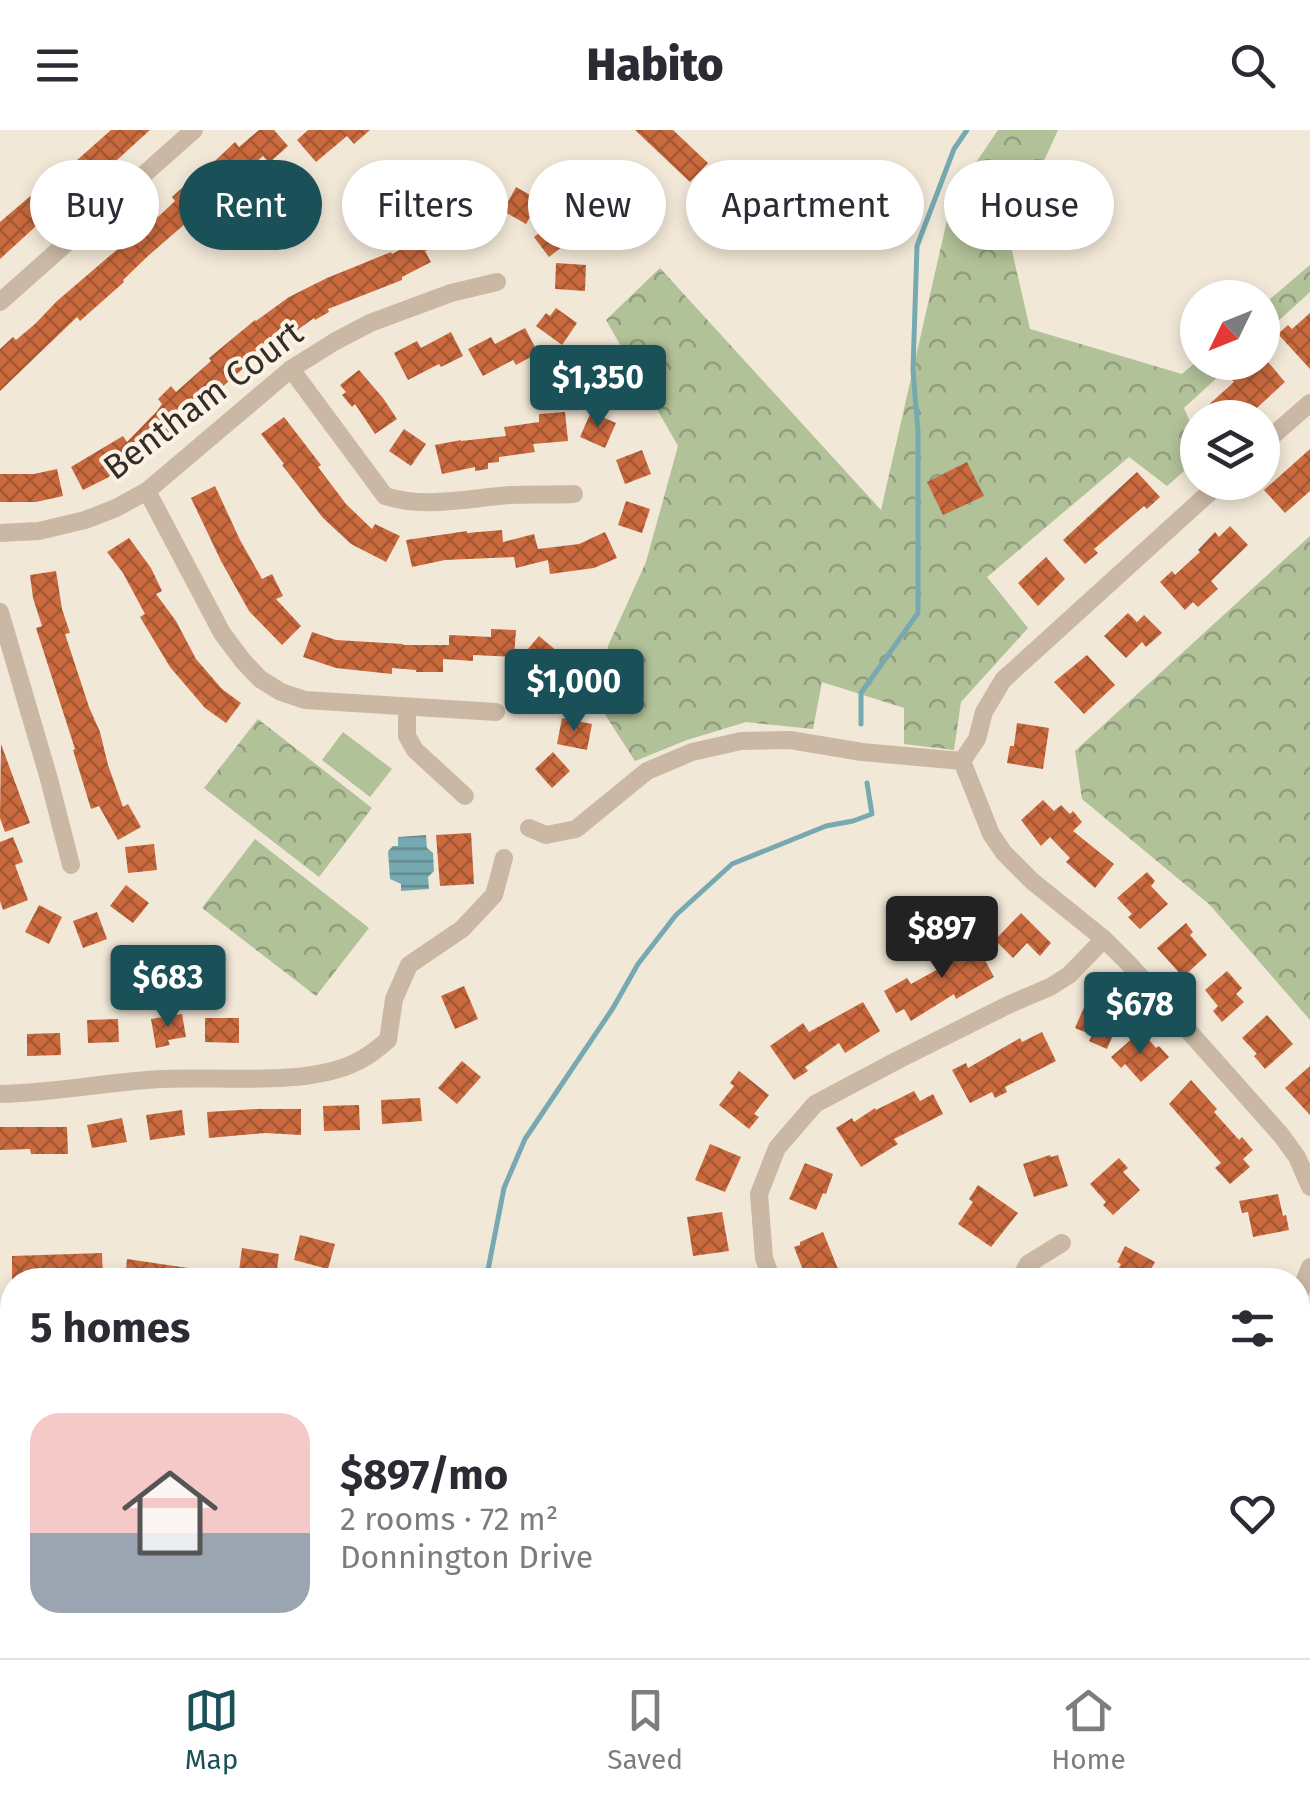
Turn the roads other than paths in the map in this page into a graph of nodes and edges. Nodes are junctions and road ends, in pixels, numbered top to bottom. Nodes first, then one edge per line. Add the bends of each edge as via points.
1 (194, 130) edge
2 (497, 282) dead end
3 (0, 302) edge
4 (292, 368) junction
5 (1310, 403) edge
6 (1280, 429) edge
7 (146, 491) junction
8 (574, 494) dead end
9 (1201, 500) edge
10 (0, 533) edge
11 (0, 612) edge
12 (406, 707) junction
13 (496, 712) dead end
14 (962, 762) junction
15 (465, 796) dead end
16 (529, 828) dead end
17 (504, 858) dead end
18 (71, 865) dead end
19 (1104, 939) junction
20 (0, 1094) edge
21 (1310, 1188) edge
22 (1062, 1243) dead end
23 (768, 1268) edge
24 (1026, 1268) edge

1 - 3 street
2 - 4 street, Bentham Court via 370,323
4 - 7 street, Bentham Court
4 - 8 street via 385,496 430,502
5 - 6 street
7 - 10 street, Bentham Court via 85,520
7 - 12 street via 222,633 260,679 305,700
9 - 14 street via 1002,680
11 - 18 street
12 - 13 street
12 - 15 street via 414,750
14 - 16 street via 742,740 647,772 576,829 546,835
14 - 19 street via 1004,854
17 - 20 street via 494,895 462,928 409,965 394,1000 388,1040 370,1056 306,1076 158,1079
19 - 21 street via 1282,1134
19 - 23 street via 1050,987 815,1104 777,1148 759,1194
22 - 24 street

